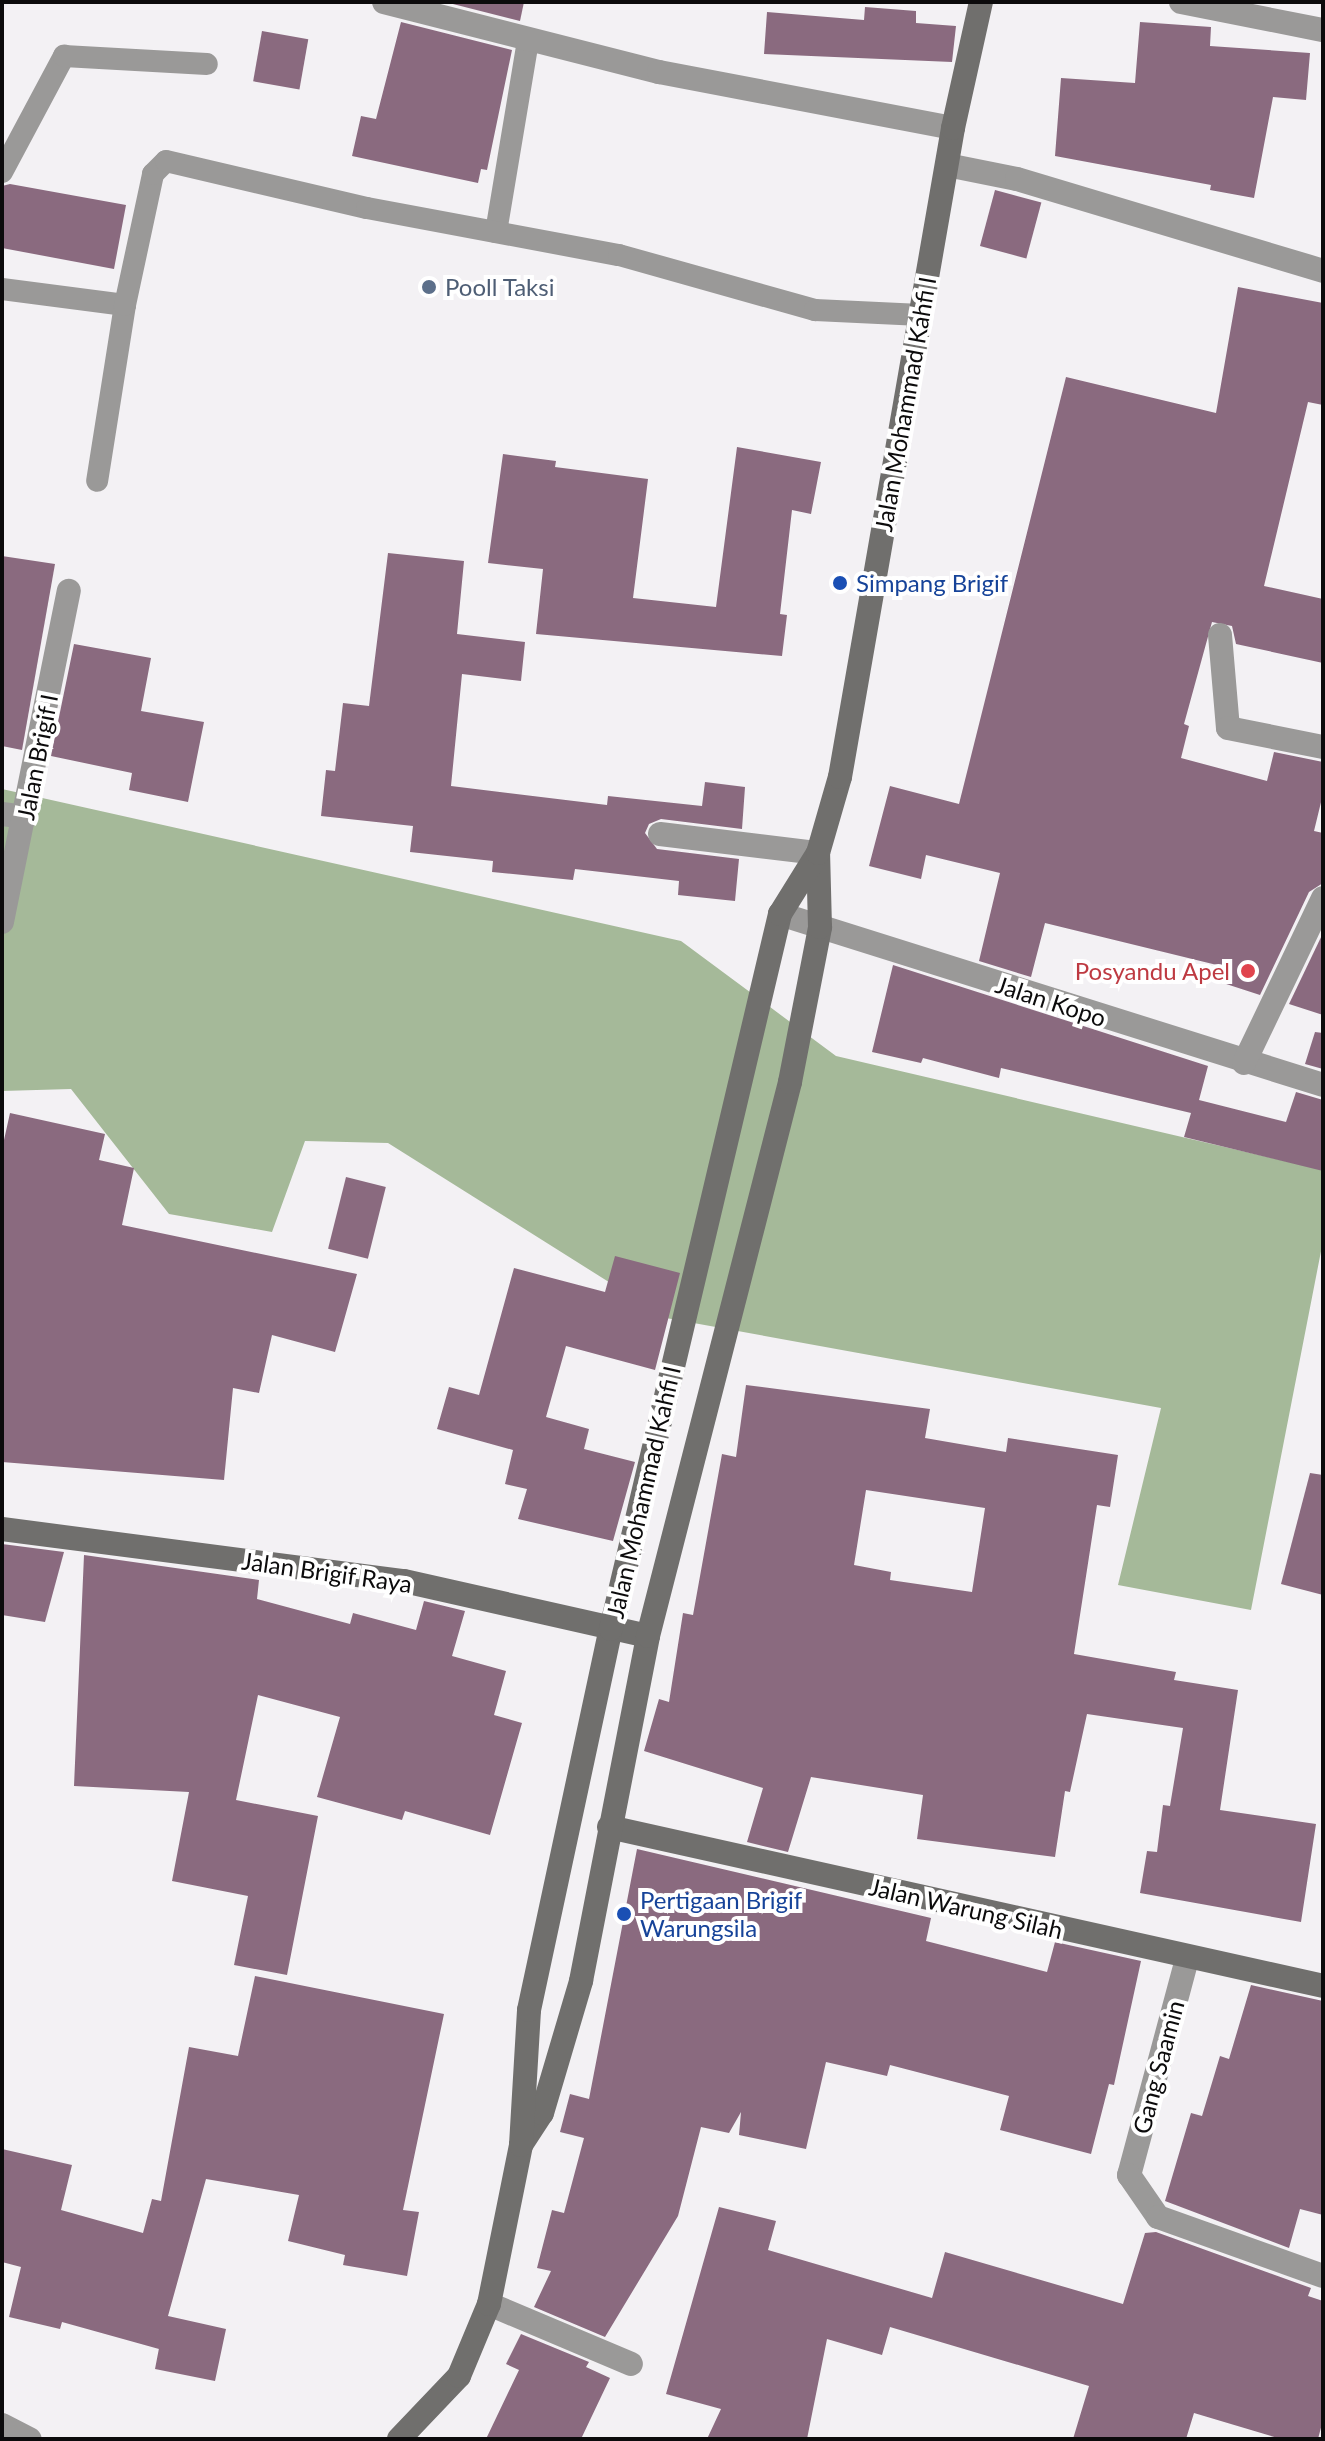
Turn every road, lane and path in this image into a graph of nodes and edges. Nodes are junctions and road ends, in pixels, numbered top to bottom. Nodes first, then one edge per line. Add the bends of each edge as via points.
1 (384, 2) edge
2 (981, 2) edge
3 (1181, 2) edge
4 (1323, 30) edge
5 (528, 40) junction
6 (207, 64) dead end
7 (953, 128) junction
8 (947, 165) junction
9 (2, 172) edge
10 (496, 232) junction
11 (1323, 271) edge
12 (2, 289) edge
13 (125, 305) junction
14 (921, 315) junction
15 (97, 481) dead end
16 (69, 591) dead end
17 (1220, 635) dead end
18 (1323, 747) edge
19 (14, 815) edge
20 (660, 834) dead end
21 (818, 853) junction
22 (1323, 898) edge
23 (780, 914) junction
24 (2, 922) edge
25 (820, 927) junction
26 (1244, 1063) junction
27 (1323, 1085) edge
28 (2, 1529) edge
29 (611, 1629) junction
30 (648, 1636) junction
31 (609, 1827) junction
32 (1187, 1959) junction
33 (1323, 1986) edge
34 (521, 2145) junction
35 (1323, 2276) edge
36 (489, 2304) junction
37 (631, 2364) dead end
38 (2, 2425) edge
39 (30, 2439) edge
40 (399, 2439) edge

1 - 5 street
2 - 7 main road, Jalan Mohammad Kahfi I
3 - 4 street
5 - 7 street via 659,72
5 - 10 lane
6 - 9 lane via 64,56
7 - 8 main road, Jalan Mohammad Kahfi I
8 - 11 street via 1017,179
8 - 14 main road, Jalan Mohammad Kahfi I
10 - 13 lane via 166,161 153,174
10 - 14 lane via 619,255 815,310
12 - 13 lane
13 - 15 lane
14 - 21 main road, Jalan Mohammad Kahfi I via 840,777
16 - 19 street, Jalan Brigif I
17 - 18 street via 1228,728
19 - 24 street, Jalan Brigif I
20 - 21 street
21 - 23 main road, Jalan Mohammad Kahfi I
21 - 25 main road, Jalan Mohammad Kahfi I
22 - 26 street
23 - 25 street, Jalan Kopo
23 - 29 main road, Jalan Mohammad Kahfi I
25 - 26 street, Jalan Kopo
25 - 30 main road, Jalan Mohammad Kahfi I via 790,1082
26 - 27 street, Jalan Kopo
28 - 29 main road, Jalan Brigif Raya via 404,1581
29 - 30 main road, Jalan Brigif Raya
29 - 34 main road, Jalan Mohammad Kahfi I via 529,2010
30 - 31 main road, Jalan Mohammad Kahfi I
31 - 32 main road, Jalan Warung Silah
31 - 34 main road, Jalan Mohammad Kahfi I via 581,1981 542,2113
32 - 33 main road, Jalan Warung Silah
32 - 35 street, Gang Saamin via 1129,2175 1158,2217
34 - 36 main road, Jalan Mohammad Kahfi I
36 - 37 street
36 - 40 main road, Jalan Mohammad Kahfi I via 459,2376
38 - 39 street

